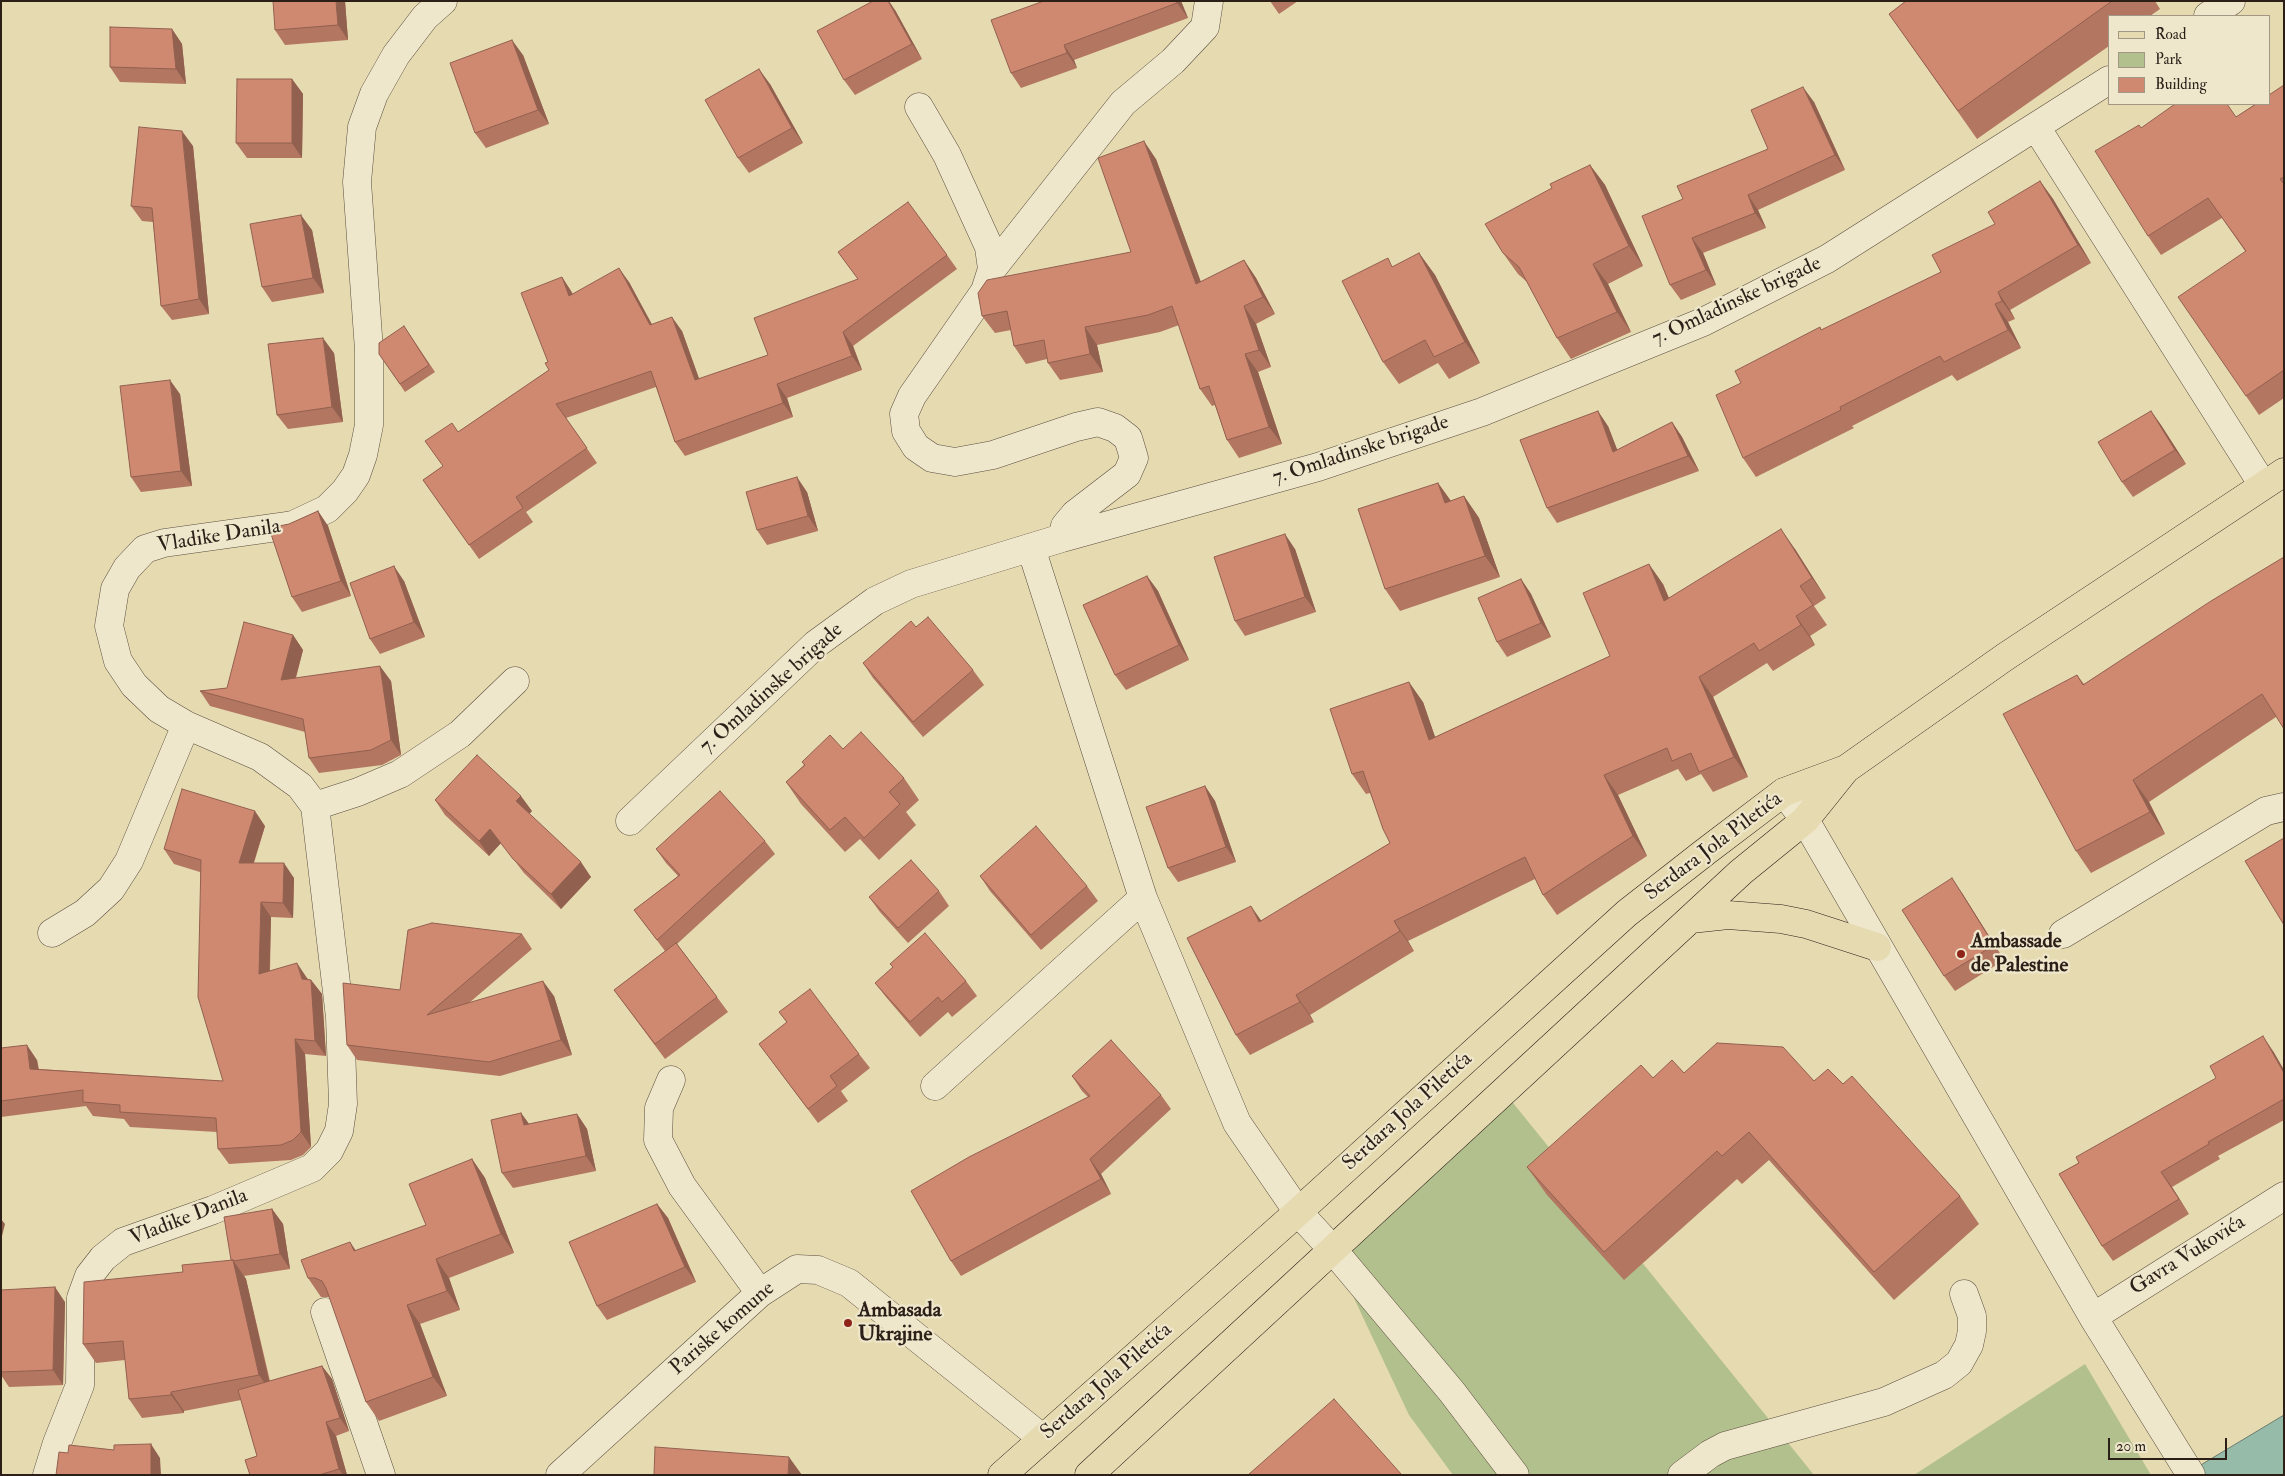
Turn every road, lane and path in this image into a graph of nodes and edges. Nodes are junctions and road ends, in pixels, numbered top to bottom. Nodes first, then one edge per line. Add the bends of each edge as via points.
1 (443, 1) edge
2 (1210, 1) edge
3 (2231, 1) edge
4 (2210, 15) edge
5 (2108, 81) edge
6 (919, 107) dead end
7 (2036, 127) junction
8 (992, 269) junction
9 (2273, 479) edge
10 (1062, 538) junction
11 (1030, 548) junction
12 (515, 681) dead end
13 (186, 725) junction
14 (1846, 769) junction
15 (1784, 792) junction
16 (315, 806) junction
17 (2284, 807) edge
18 (1805, 820) junction
19 (630, 821) dead end
20 (1143, 898) junction
21 (1691, 919) junction
22 (52, 933) dead end
23 (2063, 934) dead end
24 (1877, 947) junction
25 (671, 1080) dead end
26 (935, 1086) dead end
27 (2284, 1196) edge
28 (1298, 1212) junction
29 (1333, 1250) junction
30 (760, 1293) junction
31 (1964, 1294) dead end
32 (325, 1312) edge
33 (2093, 1317) junction
34 (1042, 1438) junction
35 (47, 1475) edge
36 (381, 1475) edge
37 (560, 1475) edge
38 (1002, 1475) edge
39 (1089, 1475) edge
40 (1515, 1475) edge
41 (1682, 1475) edge
42 (2191, 1475) edge

1 - 13 street, Vladike Danila via 425,17 396,55 374,94 362,127 357,182 369,350 369,425 356,475 345,492 327,509 293,525 164,543 145,550 126,568 114,589 109,626 118,661 134,686 160,709
2 - 8 street via 1205,27 1173,61 1123,103
3 - 4 street
5 - 7 street, 7. Omladinske brigade
6 - 8 street via 946,154 989,247
7 - 9 street
7 - 10 street, 7. Omladinske brigade via 1827,259 1703,322 1472,415 1318,467
8 - 10 street via 985,290 912,396 904,414 906,431 916,447 932,458 956,462 994,455 1098,422 1115,428 1128,438 1134,458 1127,474 1075,514 1065,526
9 - 14 main road via 2004,657
10 - 11 street, 7. Omladinske brigade
11 - 19 street, 7. Omladinske brigade via 911,584 874,601 816,644
11 - 20 street
12 - 16 street via 460,734 400,774
13 - 16 street, Vladike Danila via 260,757 300,786
13 - 22 street via 129,861 111,889 85,913
14 - 15 main road, Serdara Jola Piletića
14 - 18 main road, Serdara Jola Piletića
15 - 18 street
15 - 28 main road, Serdara Jola Piletića via 1627,913
16 - 35 street, Vladike Danila via 340,1017 343,1104 339,1131 329,1151 312,1168 213,1210 123,1242 103,1258 90,1276 81,1298 80,1385 56,1443
17 - 23 street via 2266,811
18 - 21 main road, Serdara Jola Piletića via 1741,872
18 - 24 street
20 - 26 street
20 - 28 street via 1237,1123
21 - 24 main road via 1728,915 1781,919
21 - 29 main road, Serdara Jola Piletića
24 - 33 street
25 - 30 street via 658,1108 658,1140 682,1186
27 - 33 street, Gavra Vukovića
28 - 29 street
28 - 34 main road, Serdara Jola Piletića
29 - 39 main road, Serdara Jola Piletića
29 - 40 street via 1452,1392
30 - 34 street, Pariske komune via 797,1269 818,1270 849,1284
30 - 37 street, Pariske komune
31 - 41 street via 1972,1316 1969,1345 1959,1363 1944,1375 1884,1402 1725,1446
32 - 36 street
33 - 42 street
34 - 38 main road, Serdara Jola Piletića

